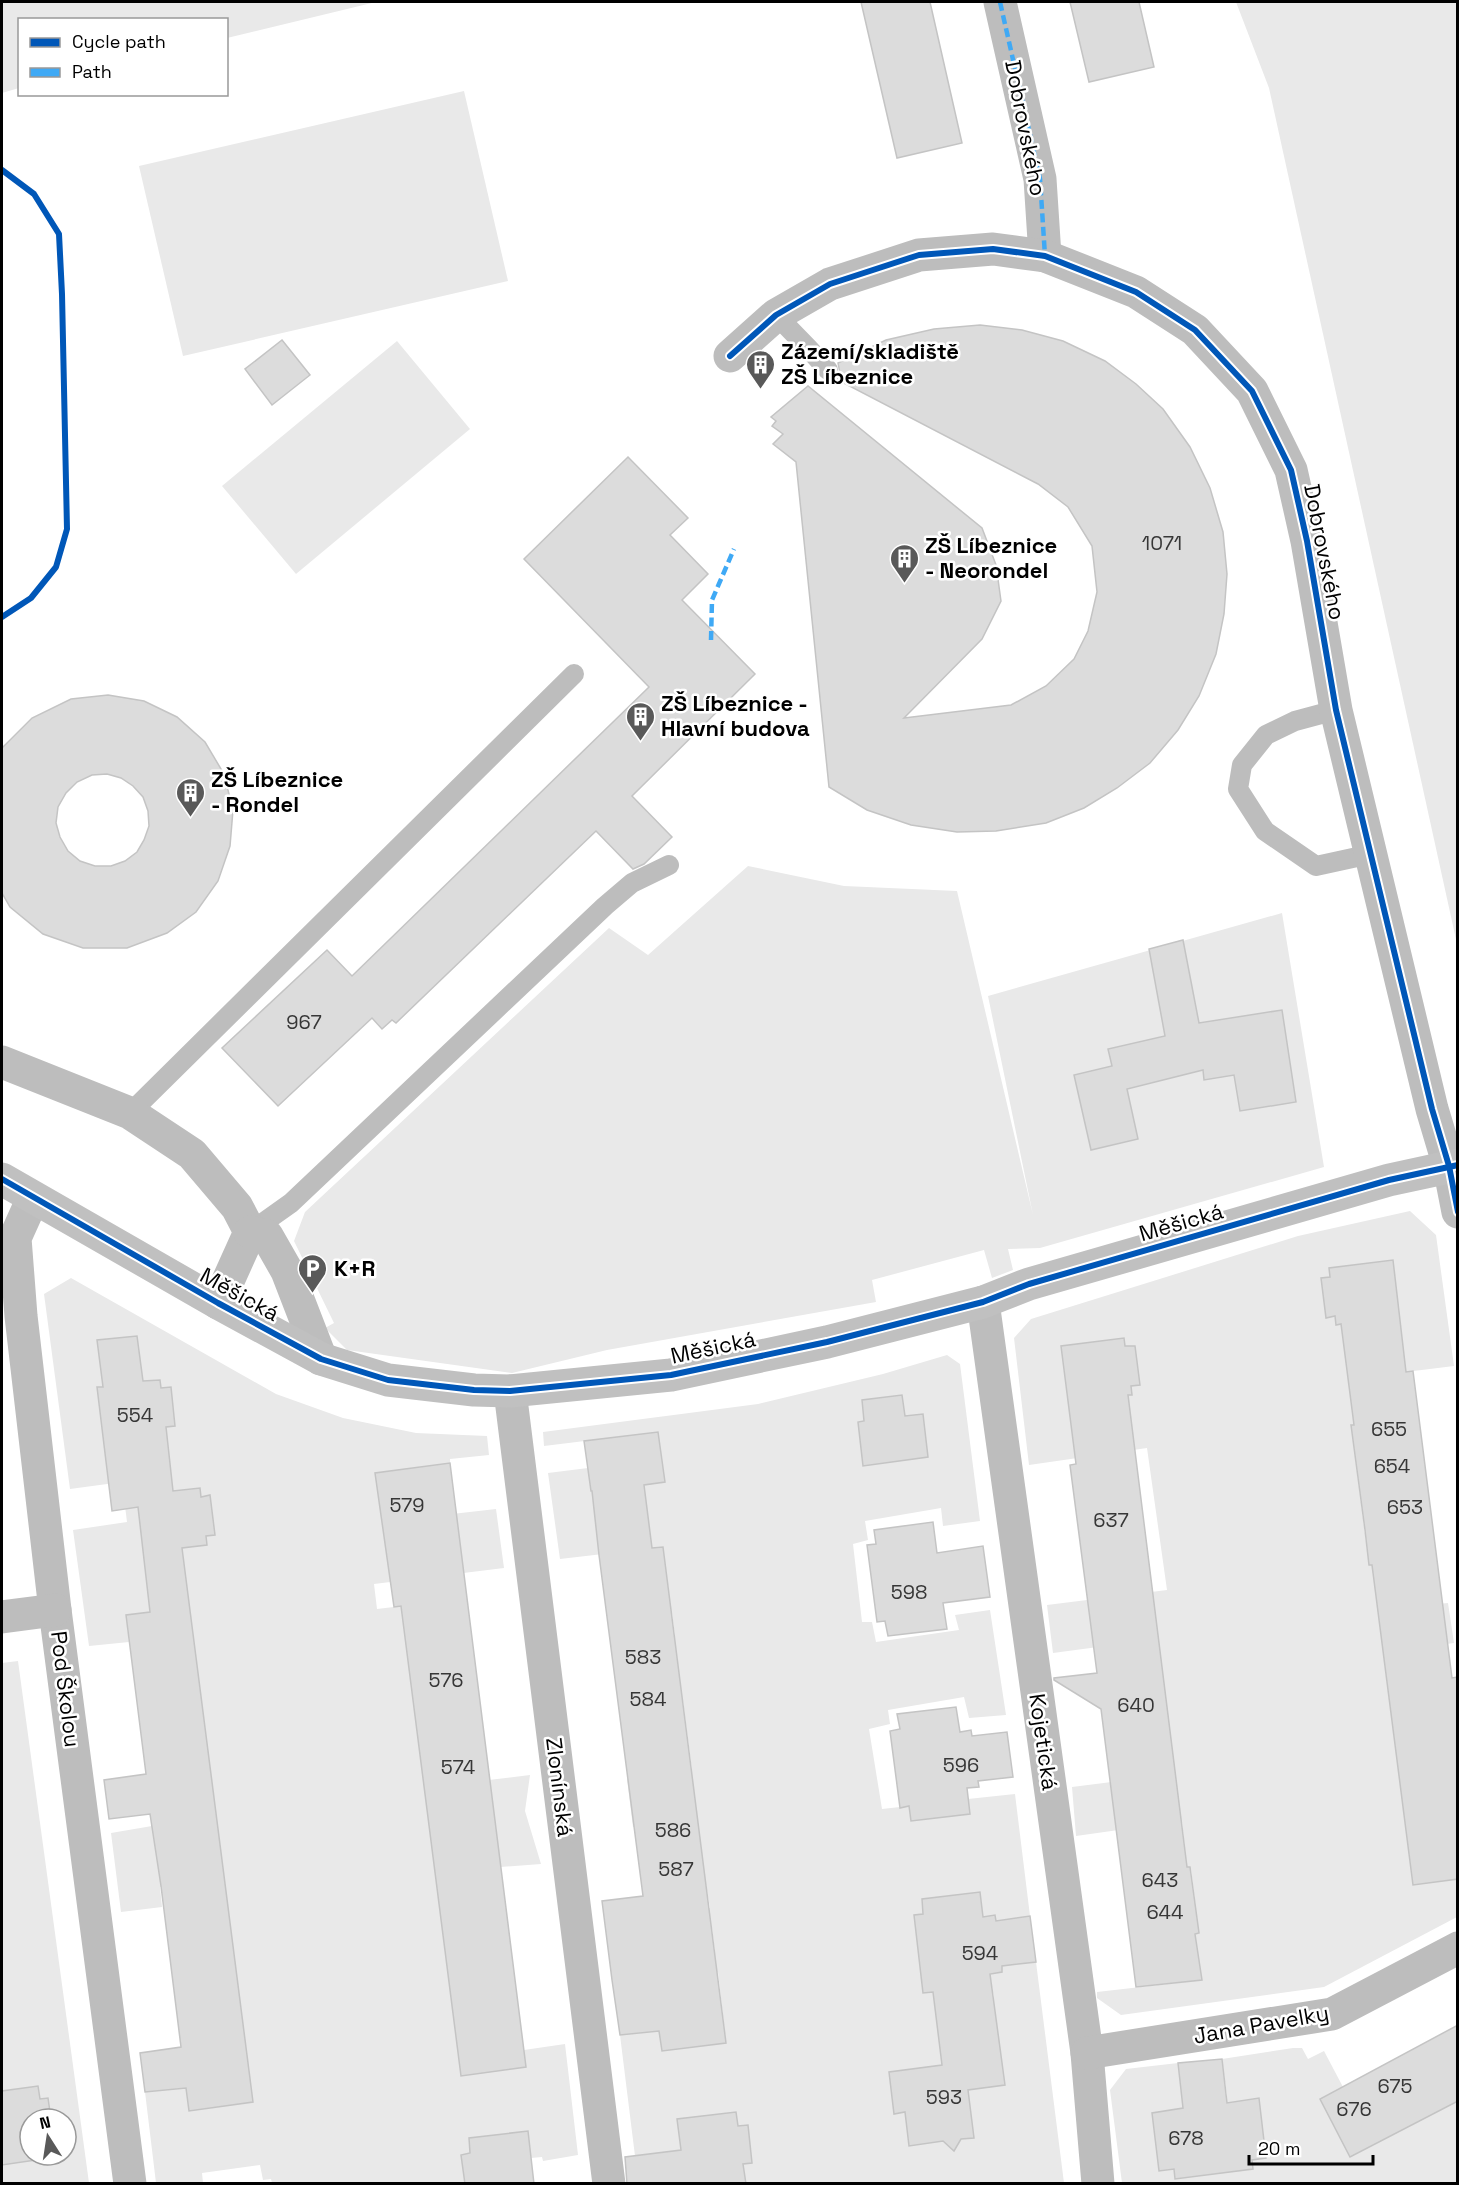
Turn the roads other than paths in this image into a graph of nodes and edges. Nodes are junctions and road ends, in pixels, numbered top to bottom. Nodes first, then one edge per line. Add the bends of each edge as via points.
1 (1000, 2) edge
2 (1045, 256) junction
3 (776, 315) junction
4 (730, 356) dead end
5 (828, 370) dead end
6 (574, 674) dead end
7 (1336, 710) junction
8 (1371, 854) junction
9 (669, 865) dead end
10 (2, 1062) edge
11 (130, 1113) junction
12 (1453, 1166) edge
13 (2, 1179) edge
14 (33, 1198) junction
15 (1458, 1212) edge
16 (250, 1232) junction
17 (983, 1302) junction
18 (218, 1303) junction
19 (321, 1359) junction
20 (510, 1391) junction
21 (56, 1610) junction
22 (2, 1617) edge
23 (1458, 1948) edge
24 (1087, 2053) junction
25 (130, 2184) edge
26 (609, 2184) edge
27 (1098, 2184) edge

1 - 2 street, Dobrovského via 1040,179
2 - 3 street, Dobrovského via 993,249 919,255 830,284
2 - 7 street, Dobrovského via 1136,292 1195,330 1252,391 1291,470
3 - 4 street, Dobrovského
3 - 5 lane
6 - 11 lane
7 - 8 street, Dobrovského
7 - 8 lane via 1295,721 1266,735 1242,765 1238,789 1265,831 1316,866
8 - 12 street, Dobrovského via 1432,1108
9 - 16 lane via 632,883 605,906 291,1203
10 - 11 street
11 - 16 street via 192,1154 237,1207
12 - 15 street
12 - 17 street, Měšická via 1389,1180 1029,1284
13 - 14 street, Měšická
14 - 18 street, Měšická
14 - 21 street, Pod Školou via 15,1238
16 - 18 street
16 - 19 street via 267,1236 287,1271
17 - 20 street, Měšická via 827,1342 671,1375
17 - 24 street, Kojetická
18 - 19 street, Měšická
19 - 20 street, Měšická via 388,1380
20 - 26 street, Zlonínská
21 - 22 street
21 - 25 street, Pod Školou
23 - 24 street, Jana Pavelky via 1332,2014
24 - 27 street, Kojetická

